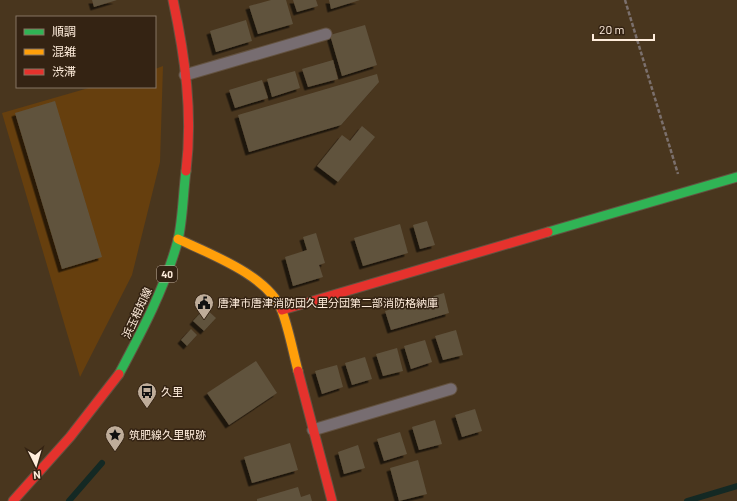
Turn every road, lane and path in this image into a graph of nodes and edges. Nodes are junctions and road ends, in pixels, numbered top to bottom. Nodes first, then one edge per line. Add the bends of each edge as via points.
1 (173, 0) edge
2 (625, 0) edge
3 (326, 34) dead end
4 (185, 75) junction
5 (737, 177) edge
6 (684, 193) junction
7 (178, 239) junction
8 (282, 310) junction
9 (451, 389) dead end
10 (313, 430) junction
11 (13, 501) edge
12 (332, 501) edge

1 - 4 street, 浜玉相知線 / 40
2 - 6 path
3 - 4 lane
4 - 7 street, 浜玉相知線 / 40 via 189,146
5 - 6 street
6 - 8 street
7 - 8 street via 246,272 268,290
7 - 11 street, 浜玉相知線 / 40 via 151,315 116,380
8 - 10 street
9 - 10 lane
10 - 12 street

